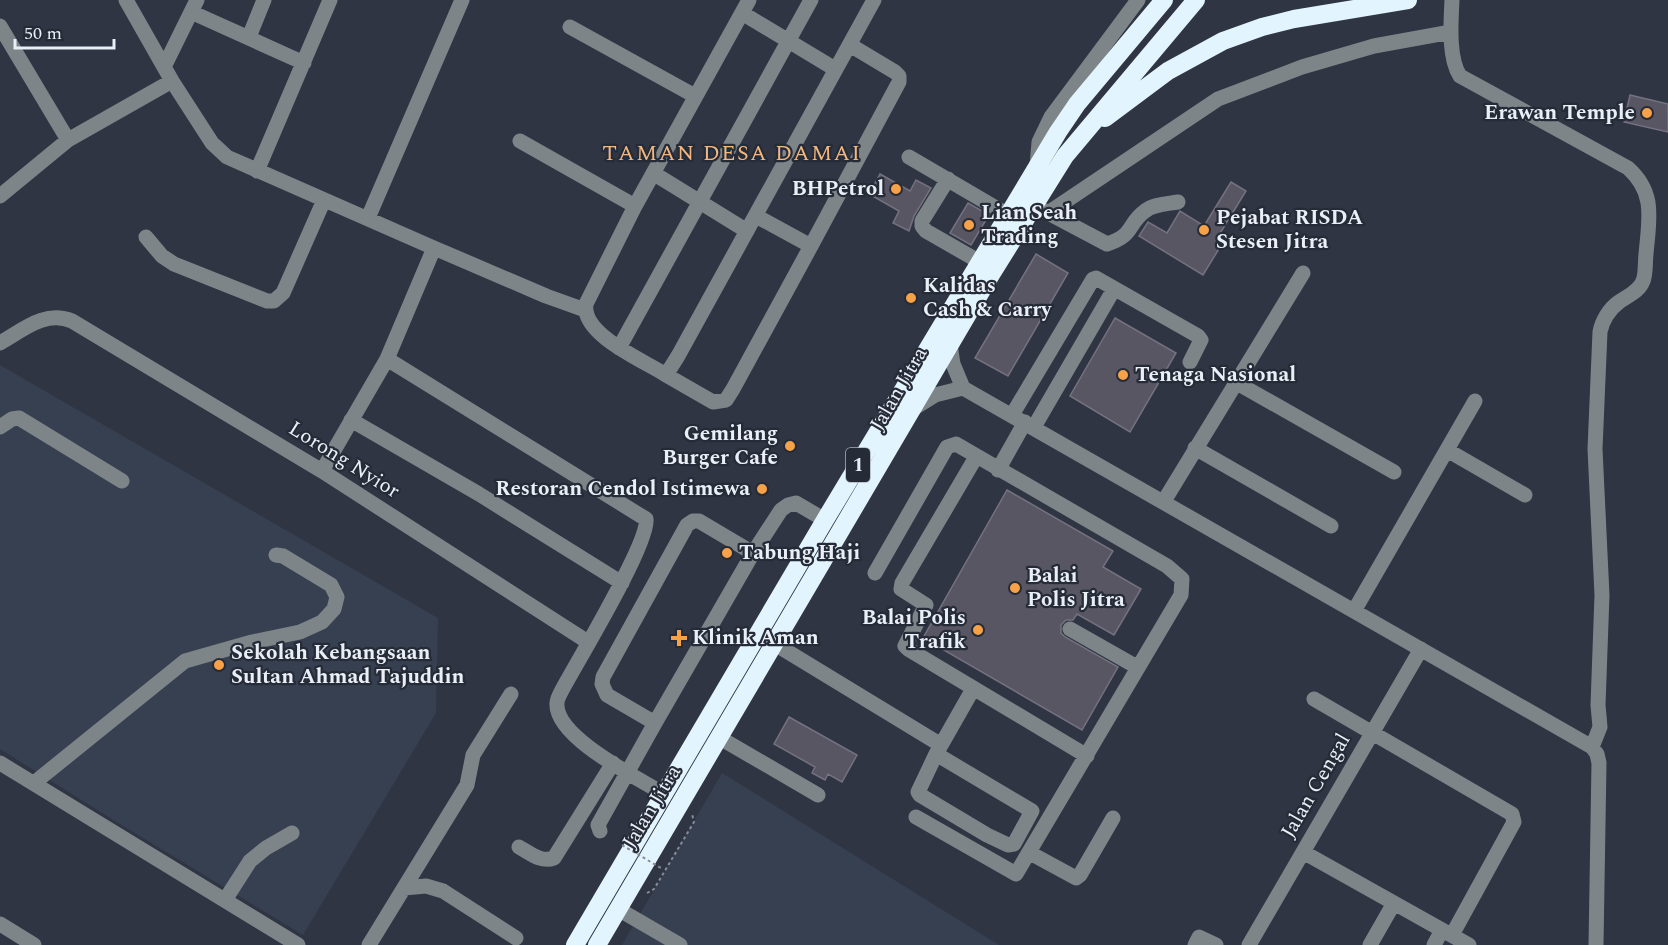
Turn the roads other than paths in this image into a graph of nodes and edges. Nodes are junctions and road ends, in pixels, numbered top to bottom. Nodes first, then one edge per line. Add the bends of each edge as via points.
1 (126, 0) edge
2 (264, 0) edge
3 (330, 0) edge
4 (462, 0) edge
5 (811, 0) edge
6 (874, 0) edge
7 (1138, 0) edge
8 (1164, 0) edge
9 (1196, 0) edge
10 (1408, 0) edge
11 (1452, 0) edge
12 (194, 6) edge
13 (746, 6) edge
14 (0, 26) edge
15 (570, 27) dead end
16 (1451, 32) junction
17 (249, 37) junction
18 (788, 40) junction
19 (850, 45) junction
20 (304, 63) junction
21 (835, 69) junction
22 (168, 74) junction
23 (695, 96) junction
24 (68, 140) junction
25 (1077, 140) junction
26 (520, 141) dead end
27 (909, 157) dead end
28 (1037, 166) junction
29 (257, 171) junction
30 (653, 173) junction
31 (948, 179) junction
32 (0, 196) edge
33 (324, 200) junction
34 (700, 202) junction
35 (1178, 202) dead end
36 (634, 206) junction
37 (1041, 209) junction
38 (1008, 215) junction
39 (756, 216) junction
40 (368, 218) junction
41 (747, 231) junction
42 (146, 237) dead end
43 (811, 246) junction
44 (434, 248) junction
45 (980, 262) junction
46 (1303, 273) dead end
47 (1114, 289) junction
48 (585, 310) junction
49 (1058, 337) junction
50 (0, 344) edge
51 (950, 344) junction
52 (619, 348) junction
53 (1078, 349) junction
54 (387, 359) junction
55 (1190, 362) dead end
56 (666, 375) junction
57 (1237, 382) junction
58 (963, 387) junction
59 (1475, 401) dead end
60 (914, 408) junction
61 (351, 420) junction
62 (1024, 421) junction
63 (0, 427) edge
64 (1195, 448) junction
65 (1447, 450) junction
66 (976, 457) junction
67 (998, 470) junction
68 (322, 471) junction
69 (1394, 472) dead end
70 (122, 481) dead end
71 (1525, 495) dead end
72 (1164, 501) junction
73 (825, 520) junction
74 (1331, 526) dead end
75 (753, 553) junction
76 (276, 555) dead end
77 (875, 573) dead end
78 (622, 583) junction
79 (1354, 611) junction
80 (1070, 629) dead end
81 (588, 642) junction
82 (775, 644) junction
83 (1421, 649) junction
84 (1137, 667) junction
85 (973, 689) junction
86 (511, 694) dead end
87 (1314, 699) dead end
88 (655, 723) junction
89 (1372, 732) junction
90 (720, 738) junction
91 (1592, 747) junction
92 (938, 750) junction
93 (1087, 756) junction
94 (0, 763) edge
95 (613, 763) junction
96 (628, 772) junction
97 (34, 783) junction
98 (664, 794) junction
99 (818, 795) dead end
100 (916, 817) dead end
101 (1113, 818) dead end
102 (600, 831) dead end
103 (292, 832) dead end
104 (987, 835) junction
105 (519, 847) dead end
106 (978, 852) junction
107 (1303, 852) junction
108 (1030, 853) junction
109 (404, 888) junction
110 (225, 900) junction
111 (1394, 903) junction
112 (618, 909) junction
113 (0, 924) edge
114 (276, 931) junction
115 (1447, 933) junction
116 (516, 938) dead end
117 (34, 945) edge
118 (268, 945) edge
119 (298, 945) edge
120 (369, 945) edge
121 (576, 945) edge
122 (597, 945) edge
123 (680, 945) edge
124 (1195, 945) edge
125 (1216, 945) edge
126 (1249, 945) edge
127 (1370, 945) edge
128 (1434, 945) edge
129 (1469, 945) edge
130 (1596, 945) edge

1 - 22 street
2 - 17 street
3 - 20 street
4 - 40 street
5 - 18 street
6 - 19 street
7 - 28 street via 1051,117 1039,142
8 - 28 highway, Jalan Jitra / 1 via 1077,104
9 - 25 highway, Jalan Jitra / 1
10 - 25 highway via 1294,19 1223,41 1157,79
11 - 16 street
12 - 17 street
12 - 22 street
13 - 18 street
13 - 23 street
14 - 24 street
15 - 23 street
16 - 37 street via 1374,46 1302,67 1218,99
16 - 91 street via 1454,62 1460,76 1629,168 1648,196 1643,282 1634,294 1617,303 1601,323 1600,332 1595,449 1602,595 1600,727
17 - 20 street
18 - 21 street
18 - 34 street
19 - 21 street
19 - 43 street via 895,72 899,82
20 - 29 street
21 - 39 street
22 - 24 street
22 - 29 street via 220,152
23 - 30 street
24 - 32 street
25 - 37 highway, Jalan Jitra / 1 via 1054,171
26 - 36 street
27 - 31 street
28 - 38 highway, Jalan Jitra / 1
29 - 33 street
30 - 34 street
30 - 36 street
31 - 38 street
31 - 45 street via 922,226
33 - 40 street
33 - 42 street via 283,293 274,301 174,264
34 - 41 street
34 - 52 street
35 - 37 street via 1149,208 1125,237 1107,244
36 - 48 street
37 - 51 highway, Jalan Jitra / 1
38 - 45 highway, Jalan Jitra / 1
39 - 41 street
39 - 43 street
40 - 44 street
41 - 56 street
43 - 56 street via 726,400 713,402
44 - 48 street
44 - 54 street
45 - 73 highway, Jalan Jitra / 1
46 - 57 street
47 - 49 street via 1093,279
47 - 53 street
47 - 55 street via 1198,336 1200,344
48 - 52 street via 597,329
49 - 53 street
49 - 62 street
50 - 68 street, Lorong Nyior via 46,318 62,317
51 - 58 street via 956,375
51 - 60 highway, Jalan Jitra / 1
52 - 56 street
53 - 62 street
54 - 61 street
54 - 78 street via 646,519 646,531
57 - 64 street
57 - 69 street
58 - 60 street via 935,395
58 - 62 street
59 - 65 street
60 - 82 highway, Jalan Jitra / 1
61 - 68 street
61 - 78 street
62 - 67 street
62 - 72 street
63 - 70 street via 19,418
64 - 72 street
64 - 74 street
65 - 71 street
65 - 79 street
66 - 67 street
66 - 77 street via 956,444 947,447
66 - 85 street via 900,587 926,605 905,646
67 - 84 street via 1167,566 1182,579 1181,595
68 - 81 street, Lorong Nyior
72 - 79 street
73 - 75 street via 796,503 788,505
73 - 98 highway, Jalan Jitra / 1
75 - 88 street
75 - 88 street via 699,521 687,525 603,677 608,695
76 - 97 street via 331,585 337,597 334,609 322,622 300,632 185,662
78 - 81 street
79 - 83 street
80 - 84 street
81 - 95 street via 556,703 568,731
82 - 90 highway, Jalan Jitra / 1
82 - 92 street
83 - 89 street, Jalan Cengal
83 - 91 street
84 - 93 street
85 - 92 street
85 - 93 street
86 - 109 street via 473,755 467,785
87 - 89 street
88 - 96 street
89 - 107 street, Jalan Cengal
89 - 115 street via 1512,814 1514,822
90 - 99 street
90 - 112 highway, Jalan Jitra / 1
91 - 130 street via 1599,763
92 - 104 street via 919,788 920,795
92 - 104 street via 1032,811 1012,846
93 - 108 street
94 - 97 street
95 - 96 street
95 - 105 street via 554,858 541,860
96 - 98 street
96 - 102 street via 598,825
97 - 110 street
98 - 121 highway, Jalan Jitra / 1
100 - 106 street
101 - 108 street via 1076,878
103 - 110 street via 250,861
104 - 106 street
106 - 108 street via 1016,874
107 - 111 street
107 - 126 street, Jalan Cengal
109 - 116 street via 426,886 444,891
109 - 120 street
110 - 114 street
111 - 115 street
111 - 127 street
112 - 122 highway, Jalan Jitra / 1
112 - 123 street
113 - 117 street
114 - 118 street
114 - 119 street
115 - 128 street
115 - 129 street
124 - 125 street via 1199,937

